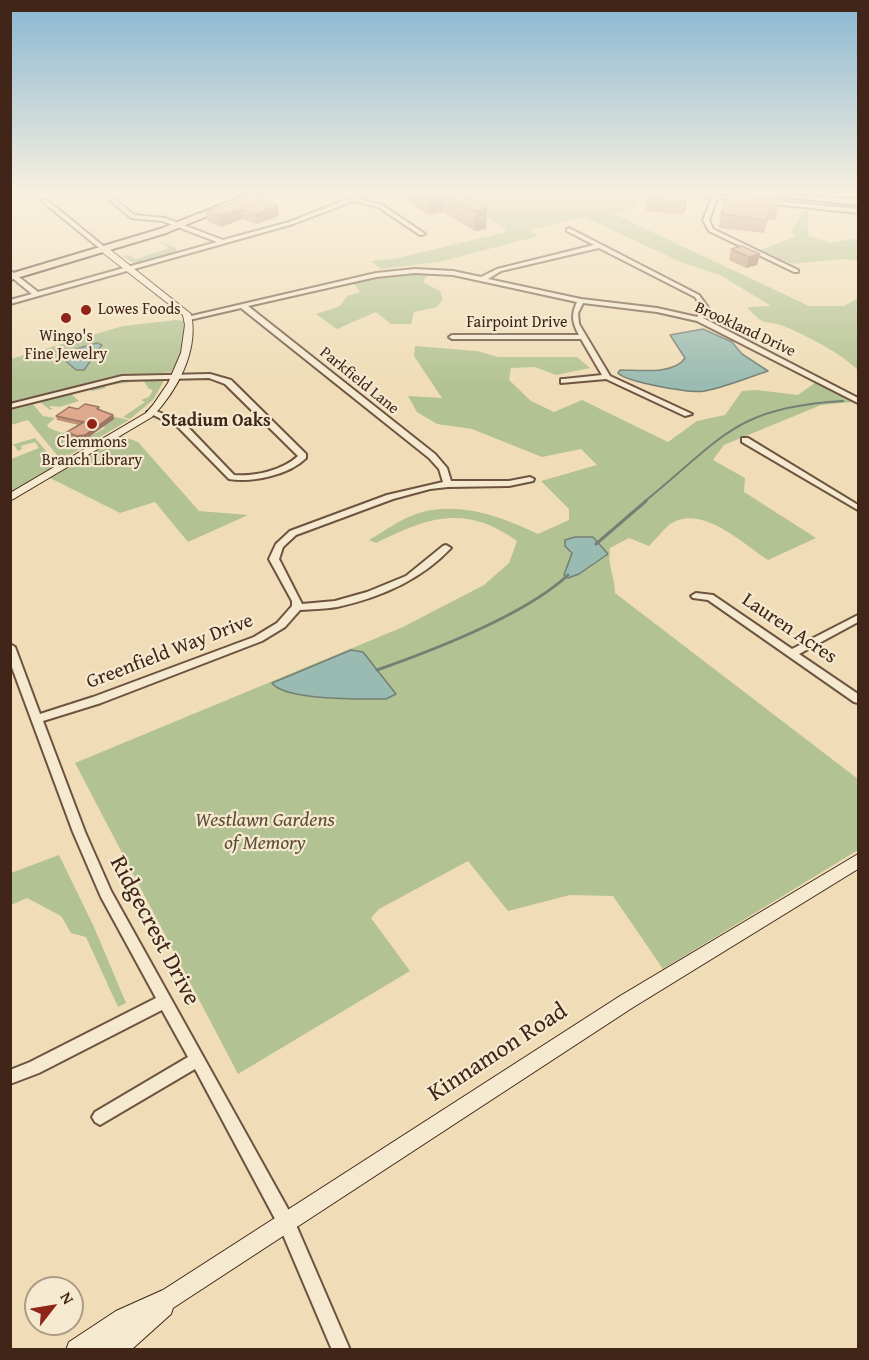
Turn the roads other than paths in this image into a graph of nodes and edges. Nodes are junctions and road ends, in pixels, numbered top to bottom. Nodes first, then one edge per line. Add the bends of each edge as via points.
1 (77, 257) edge
2 (115, 257) edge
3 (167, 257) edge
4 (551, 257) edge
5 (621, 257) edge
6 (768, 257) edge
7 (129, 268) junction
8 (796, 271) dead end
9 (12, 275) edge
10 (483, 279) junction
11 (37, 295) junction
12 (580, 301) junction
13 (10, 302) edge
14 (243, 306) junction
15 (189, 318) junction
16 (699, 320) junction
17 (452, 337) dead end
18 (582, 337) junction
19 (176, 375) junction
20 (607, 377) junction
21 (564, 381) dead end
22 (858, 401) edge
23 (10, 406) edge
24 (151, 412) junction
25 (688, 414) dead end
26 (745, 440) dead end
27 (530, 479) dead end
28 (448, 484) junction
29 (10, 498) edge
30 (858, 508) edge
31 (446, 548) dead end
32 (696, 596) dead end
33 (297, 607) junction
34 (858, 618) edge
35 (10, 646) edge
36 (792, 654) junction
37 (858, 699) edge
38 (38, 719) junction
39 (858, 861) edge
40 (165, 1001) junction
41 (197, 1060) junction
42 (10, 1077) edge
43 (100, 1117) dead end
44 (287, 1224) junction
45 (171, 1298) junction
46 (77, 1350) edge
47 (111, 1350) edge
48 (341, 1350) edge

1 - 9 main road
2 - 7 street
3 - 7 street
4 - 10 street via 499,270
5 - 16 street via 697,296 706,309
6 - 8 street
7 - 11 street
7 - 15 street via 183,309
9 - 11 street
10 - 12 street, Brookland Drive
10 - 14 street, Brookland Drive via 434,271 396,272
11 - 13 street
12 - 16 street, Brookland Drive via 657,310
12 - 18 street via 575,319
14 - 15 street, Brookland Drive
14 - 28 street, Parkfield Lane via 432,456 443,468
15 - 19 street
16 - 22 street, Brookland Drive
17 - 18 street, Fairpoint Drive
18 - 20 street
19 - 23 street via 109,380
19 - 24 street via 168,393
19 - 24 street via 210,376 228,382 302,452 302,459 248,478 232,477 181,425
20 - 21 street
20 - 25 street
24 - 29 street
26 - 30 street
27 - 28 street via 490,486
28 - 33 street via 414,490 293,533 279,546 274,559
31 - 33 street via 409,578 370,594 335,604
32 - 36 street, Lauren Acres via 710,597
33 - 38 street, Greenfield Way Drive via 280,625 258,639
34 - 36 street
35 - 38 street, Ridgecrest Drive
36 - 37 street, Lauren Acres
38 - 40 street, Ridgecrest Drive via 91,861
39 - 44 street, Kinnamon Road via 626,1002
40 - 41 street, Ridgecrest Drive
40 - 42 street
41 - 43 street
41 - 44 street, Ridgecrest Drive
44 - 45 street, Kinnamon Road
44 - 48 street, Ridgecrest Drive
45 - 46 street, Kinnamon Road via 124,1319
45 - 47 street, Kinnamon Road

